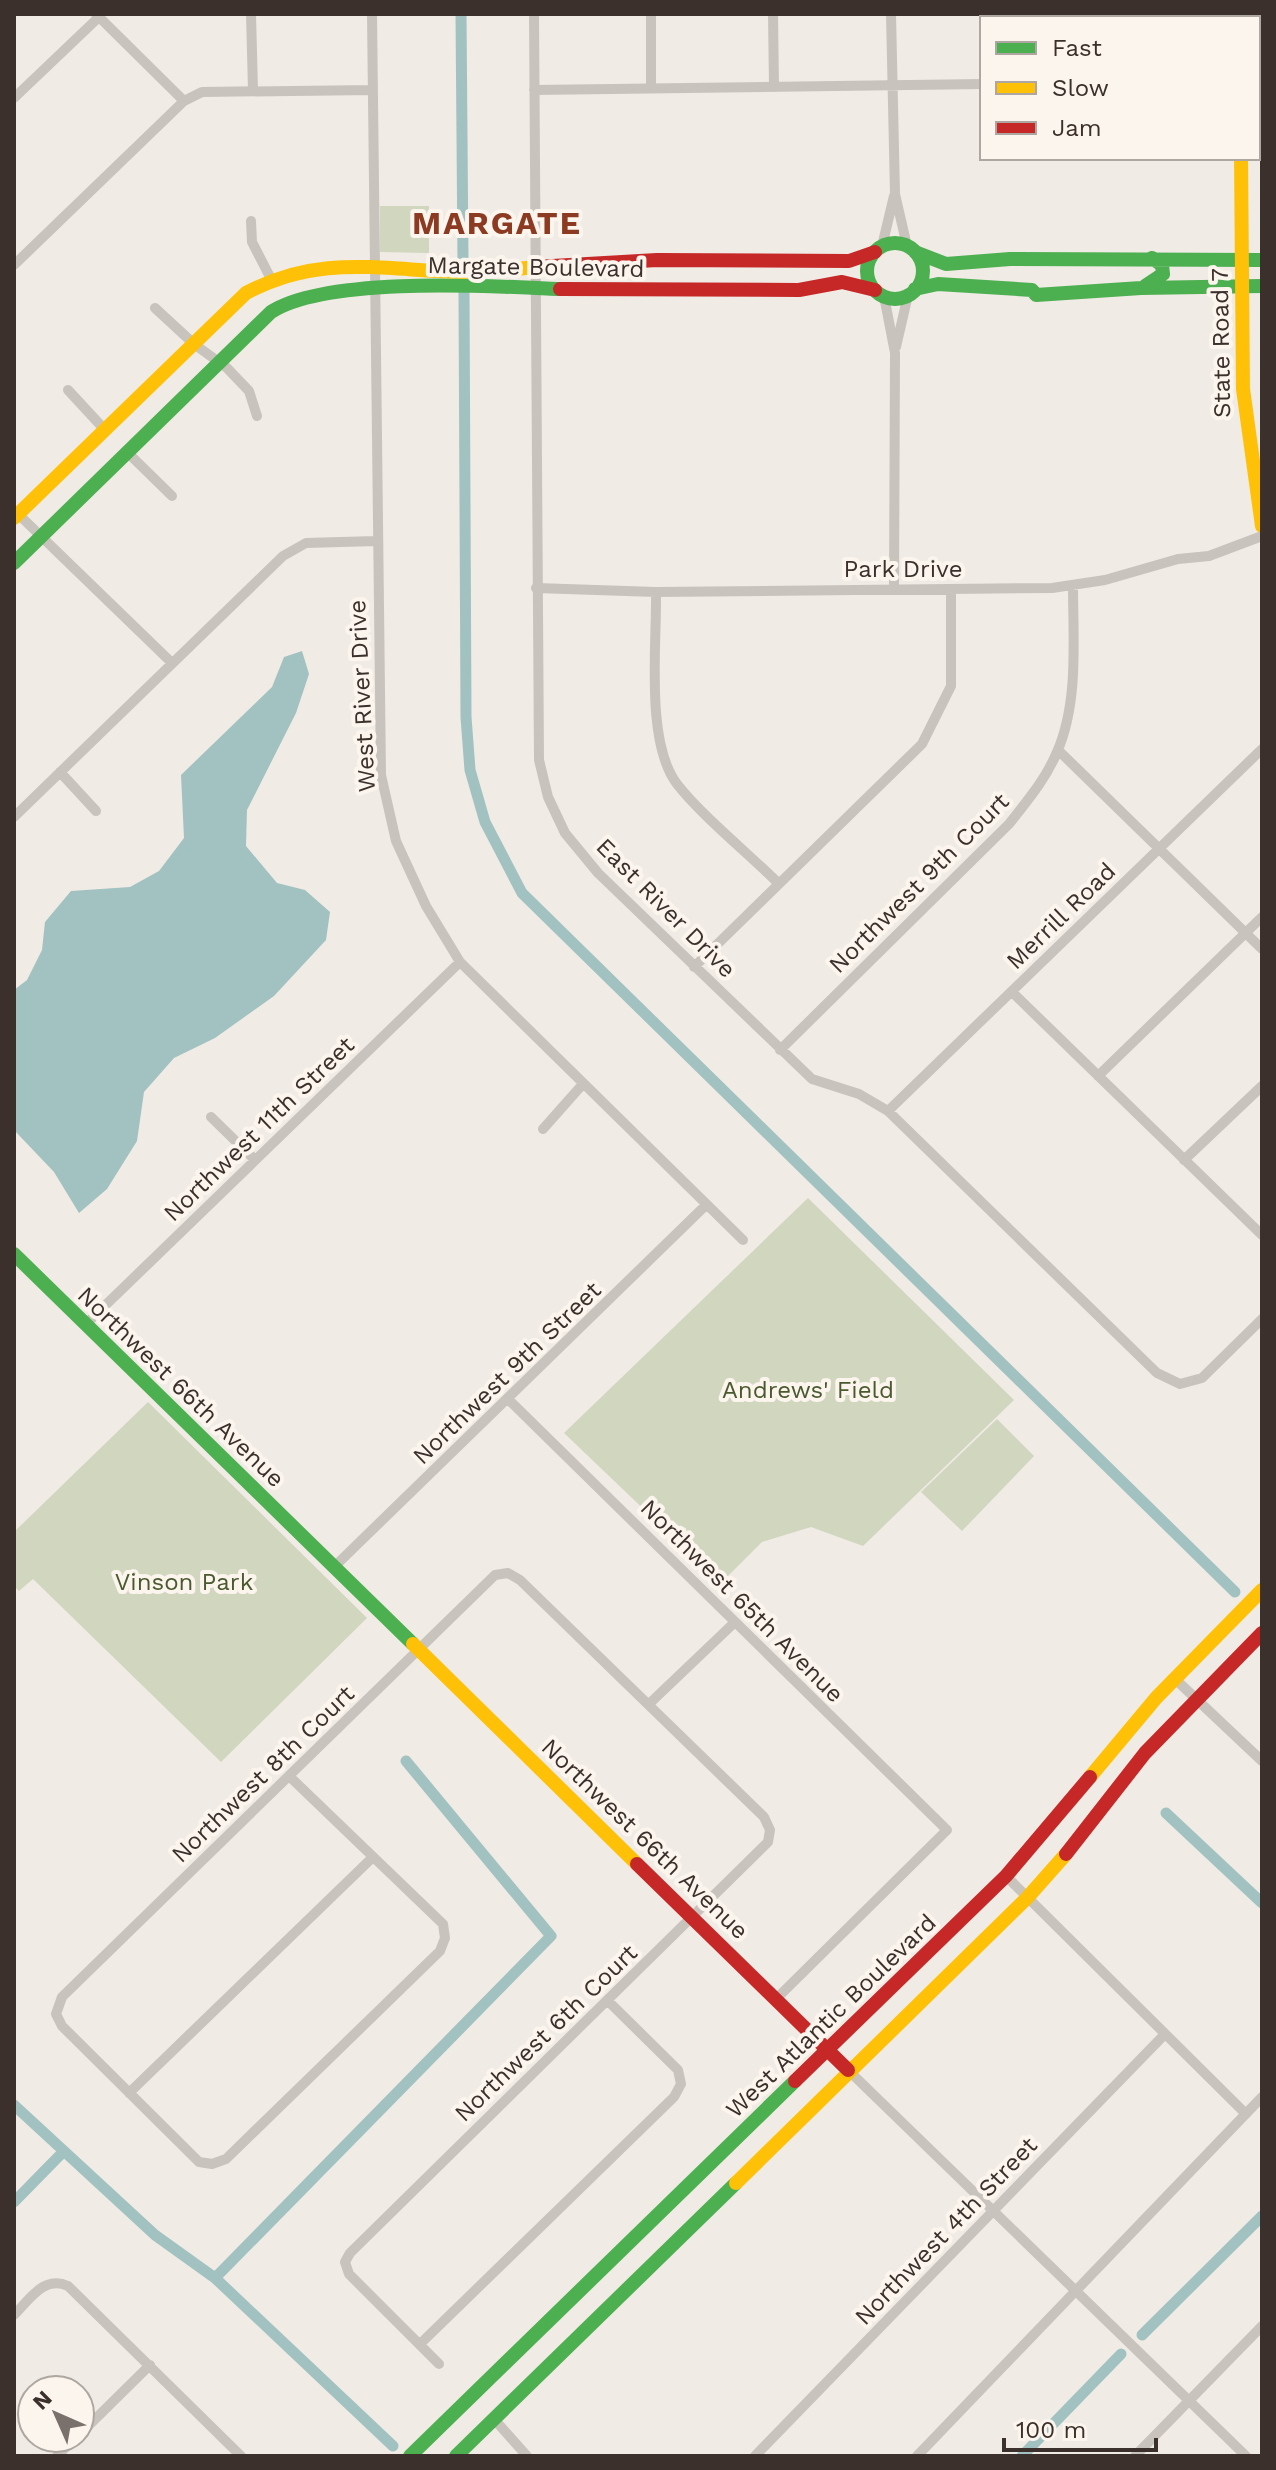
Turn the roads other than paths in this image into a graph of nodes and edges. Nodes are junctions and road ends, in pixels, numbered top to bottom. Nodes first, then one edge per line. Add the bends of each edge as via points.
1 (251, 14) edge
2 (372, 14) edge
3 (534, 14) edge
4 (651, 14) edge
5 (773, 14) edge
6 (891, 14) edge
7 (98, 15) edge
8 (1260, 57) edge
9 (1262, 80) edge
10 (980, 84) edge
11 (774, 86) junction
12 (651, 87) junction
13 (891, 88) junction
14 (253, 90) junction
15 (372, 90) junction
16 (534, 90) junction
17 (14, 98) edge
18 (184, 101) junction
19 (1241, 160) edge
20 (895, 194) junction
21 (251, 221) dead end
22 (878, 249) junction
23 (911, 249) junction
24 (1152, 258) junction
25 (1241, 260) junction
26 (1262, 260) edge
27 (14, 265) edge
28 (375, 266) junction
29 (535, 267) junction
30 (270, 277) junction
31 (1241, 286) junction
32 (1262, 286) edge
33 (535, 288) junction
34 (1141, 288) junction
35 (375, 290) junction
36 (912, 292) junction
37 (880, 293) junction
38 (155, 308) dead end
39 (194, 344) junction
40 (895, 353) junction
41 (219, 362) junction
42 (68, 390) dead end
43 (257, 416) dead end
44 (105, 430) junction
45 (127, 452) junction
46 (172, 496) dead end
47 (15, 514) edge
48 (1262, 526) edge
49 (41, 536) junction
50 (1262, 536) edge
51 (376, 541) junction
52 (14, 563) edge
53 (1073, 586) junction
54 (536, 588) junction
55 (894, 589) junction
56 (951, 590) junction
57 (656, 592) junction
58 (172, 663) junction
59 (1262, 749) edge
60 (1058, 750) junction
61 (60, 772) junction
62 (96, 811) dead end
63 (14, 817) edge
64 (1159, 848) junction
65 (778, 883) junction
66 (1262, 917) edge
67 (1246, 933) junction
68 (1262, 949) edge
69 (460, 962) junction
70 (694, 967) junction
71 (1012, 992) junction
72 (780, 1050) junction
73 (1098, 1076) junction
74 (582, 1085) junction
75 (1262, 1086) edge
76 (888, 1111) junction
77 (211, 1117) dead end
78 (543, 1129) dead end
79 (255, 1160) junction
80 (1184, 1160) junction
81 (706, 1205) junction
82 (1262, 1235) edge
83 (743, 1240) dead end
84 (14, 1254) edge
85 (1262, 1319) edge
86 (86, 1324) junction
87 (509, 1400) junction
88 (334, 1567) junction
89 (1262, 1590) edge
90 (735, 1622) junction
91 (1262, 1633) edge
92 (419, 1650) junction
93 (1174, 1678) junction
94 (1195, 1699) junction
95 (649, 1704) junction
96 (1262, 1761) edge
97 (289, 1776) junction
98 (373, 1857) junction
99 (1006, 1876) junction
100 (1027, 1898) junction
101 (693, 1917) junction
102 (777, 1998) junction
103 (608, 2001) junction
104 (1165, 2034) junction
105 (828, 2049) junction
106 (848, 2070) junction
107 (129, 2093) junction
108 (1262, 2097) edge
109 (1246, 2114) junction
110 (994, 2210) junction
111 (1077, 2292) junction
112 (14, 2315) edge
113 (1262, 2326) edge
114 (420, 2344) junction
115 (439, 2364) dead end
116 (150, 2365) junction
117 (1189, 2400) junction
118 (96, 2418) edge
119 (494, 2419) junction
120 (237, 2455) edge
121 (410, 2456) edge
122 (456, 2456) edge
123 (527, 2456) edge
124 (755, 2456) edge
125 (917, 2456) edge
126 (1135, 2456) edge
127 (1246, 2456) edge

1 - 14 street
2 - 15 street, West River Drive
3 - 16 street, East River Drive
4 - 12 street
5 - 11 street
6 - 13 street
7 - 17 street
7 - 18 street
8 - 9 street
10 - 13 street
11 - 12 street
11 - 13 street
12 - 16 street
13 - 20 street
14 - 15 street
14 - 18 street via 202,92
15 - 28 street, West River Drive
16 - 29 street, East River Drive
18 - 27 street
19 - 25 street, State Road 7
20 - 22 street
20 - 23 street
21 - 30 street via 252,242
22 - 23 street
22 - 29 street, Margate Boulevard via 849,261
22 - 37 street via 867,267
23 - 24 street via 953,264
23 - 36 street via 922,270
24 - 25 street
24 - 34 street via 1162,265 1163,274
25 - 26 street
25 - 31 street, State Road 7
28 - 29 street, Margate Boulevard via 467,272
28 - 30 street, Margate Boulevard via 302,267
28 - 35 street, West River Drive
29 - 33 street, East River Drive
30 - 39 street, Margate Boulevard
31 - 32 street
31 - 34 street
31 - 48 street, State Road 7 via 1245,434
33 - 35 street, Margate Boulevard via 464,284
33 - 37 street, Margate Boulevard via 781,291 842,282
33 - 54 street, East River Drive
34 - 36 street via 1036,295 1032,290 938,284
35 - 41 street, Margate Boulevard via 314,294 285,303
35 - 51 street, West River Drive
36 - 37 street
36 - 40 street
37 - 40 street
38 - 39 street
39 - 41 street
39 - 44 street, Margate Boulevard
40 - 55 street
41 - 43 street via 249,391
41 - 45 street, Margate Boulevard
42 - 44 street
44 - 47 street, Margate Boulevard
45 - 46 street
45 - 49 street, Margate Boulevard
47 - 49 street
49 - 52 street, Margate Boulevard
49 - 58 street
50 - 53 street, Park Drive via 1209,556
51 - 58 street via 306,543 283,556
51 - 69 street, West River Drive via 381,775 396,841
53 - 56 street, Park Drive
53 - 60 street, Northwest 9th Court via 1073,663
54 - 57 street, Park Drive
54 - 70 street, East River Drive via 539,760 548,797 565,833 598,873
55 - 56 street, Park Drive
55 - 57 street, Park Drive
56 - 65 street via 951,686 922,744
57 - 65 street via 663,756 677,784
58 - 61 street
59 - 64 street, Merrill Road
60 - 64 street
60 - 72 street, Northwest 9th Court via 1036,791 1009,824
61 - 62 street
61 - 63 street
64 - 67 street
64 - 71 street, Merrill Road
65 - 70 street
66 - 67 street
67 - 68 street
67 - 73 street
69 - 74 street, West River Drive
69 - 79 street, Northwest 11th Street
70 - 72 street, East River Drive
71 - 73 street
71 - 76 street, Merrill Road
72 - 76 street, East River Drive via 812,1079 859,1094
73 - 80 street
74 - 78 street
74 - 81 street, West River Drive
75 - 80 street
76 - 85 street, East River Drive via 1157,1373 1180,1384 1202,1378
77 - 79 street
79 - 86 street, Northwest 11th Street
80 - 82 street
81 - 83 street, West River Drive
81 - 87 street, Northwest 9th Street
84 - 86 street, Northwest 66th Avenue
86 - 88 street, Northwest 66th Avenue
87 - 88 street, Northwest 9th Street
87 - 90 street, Northwest 65th Avenue
88 - 92 street, Northwest 66th Avenue
89 - 93 street, West Atlantic Boulevard
90 - 95 street
90 - 102 street, Northwest 65th Avenue via 947,1830
91 - 94 street
92 - 95 street, Northwest 8th Court via 495,1575 508,1573
92 - 97 street, Northwest 8th Court
92 - 101 street, Northwest 66th Avenue
93 - 94 street
93 - 99 street, West Atlantic Boulevard
94 - 96 street
94 - 100 street
95 - 101 street, Northwest 6th Court via 764,1817 770,1830 768,1842
97 - 98 street
97 - 107 street, Northwest 8th Court via 62,1997 56,2014 62,2026
98 - 107 street
98 - 107 street via 443,1924 440,1951 226,2159 199,2162
99 - 100 street
99 - 105 street, West Atlantic Boulevard
100 - 104 street
100 - 106 street
101 - 102 street, Northwest 66th Avenue
101 - 103 street, Northwest 6th Court
102 - 105 street, Northwest 66th Avenue
103 - 114 street via 678,2070 681,2084 674,2097
103 - 114 street, Northwest 6th Court via 345,2262 349,2274
104 - 109 street
104 - 110 street, Northwest 4th Street
105 - 106 street, Northwest 66th Avenue
105 - 121 street, West Atlantic Boulevard
106 - 110 street, Northwest 66th Avenue
106 - 119 street
108 - 109 street
109 - 111 street
110 - 111 street, Northwest 66th Avenue
110 - 124 street, Northwest 4th Street
111 - 117 street, Northwest 66th Avenue
111 - 125 street
112 - 116 street via 45,2284 57,2281
113 - 117 street
114 - 115 street
116 - 118 street
116 - 120 street
117 - 126 street
117 - 127 street, Northwest 66th Avenue
119 - 122 street
119 - 123 street

